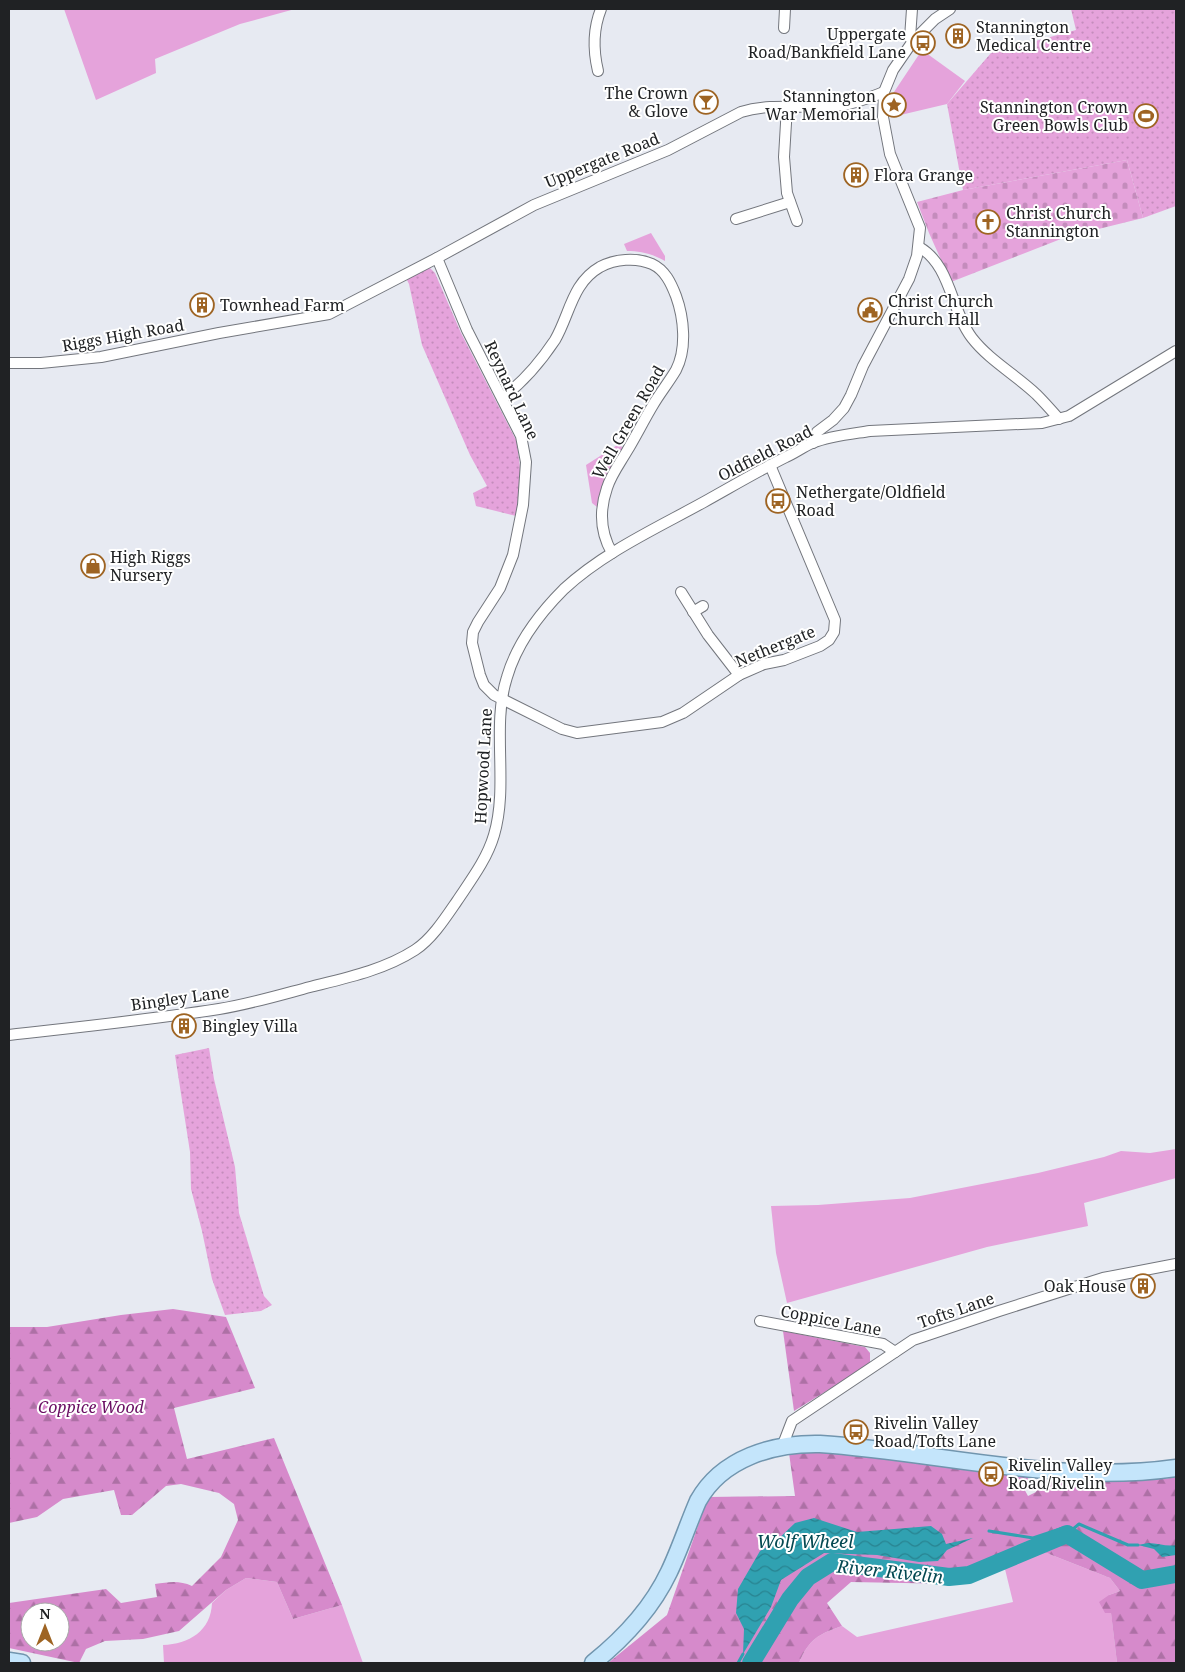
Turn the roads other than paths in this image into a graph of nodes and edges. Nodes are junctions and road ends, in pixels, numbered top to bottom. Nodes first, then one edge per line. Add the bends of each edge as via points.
1 (601, 9) edge
2 (785, 9) edge
3 (912, 9) edge
4 (950, 9) edge
5 (784, 28) dead end
6 (913, 41) junction
7 (598, 71) dead end
8 (884, 92) junction
9 (787, 106) junction
10 (790, 202) junction
11 (736, 220) dead end
12 (796, 221) dead end
13 (919, 247) junction
14 (437, 258) junction
15 (1176, 351) edge
16 (9, 363) edge
17 (502, 398) junction
18 (1060, 419) junction
19 (813, 443) junction
20 (770, 465) junction
21 (612, 553) junction
22 (681, 592) dead end
23 (703, 606) dead end
24 (693, 612) junction
25 (738, 675) junction
26 (502, 700) junction
27 (352, 977) joint
28 (9, 1035) edge
29 (1176, 1264) edge
30 (760, 1321) dead end
31 (895, 1352) junction
32 (782, 1447) junction
33 (1176, 1468) edge
34 (9, 1661) edge
35 (22, 1663) edge
36 (593, 1663) edge

1 - 7 street via 594,51
2 - 5 street
3 - 6 street via 910,38
4 - 6 street
6 - 8 street via 892,70
8 - 9 street, Uppergate Road via 844,105
8 - 13 street via 886,137 896,170 918,219
9 - 10 street via 784,157
9 - 14 street, Uppergate Road via 741,112 668,150 534,205
10 - 11 street
10 - 12 street
13 - 18 street via 936,262 964,326 973,338 1037,394
13 - 19 street via 908,279 851,395 839,414 817,432
14 - 16 street, Riggs High Road via 329,314 101,357
14 - 17 street, Reynard Lane via 467,330
15 - 18 street, Oldfield Road
17 - 21 street, Well Green Road via 516,388 556,338 577,290 592,273 625,260 644,261 660,269 679,304 683,325 680,355 676,369 607,485 602,529
17 - 26 street, Reynard Lane via 524,449 523,505 507,572 473,632 472,643 484,685
18 - 19 street, Oldfield Road via 1034,424 870,431
19 - 20 street, Oldfield Road
20 - 21 street, Oldfield Road
20 - 25 street, Nethergate via 825,593 835,629 829,640 820,646
21 - 26 street, Oldfield Road via 566,588 534,623 513,661
22 - 24 street
23 - 24 street
24 - 25 street
25 - 26 street, Nethergate via 672,719 585,733 562,729
26 - 27 street, Hopwood Lane via 498,818 479,868 456,904 418,949
27 - 28 street, Bingley Lane via 222,1009
29 - 31 street, Tofts Lane via 1103,1278 1052,1293 913,1340
30 - 31 street, Coppice Lane via 884,1344
31 - 32 street, Tofts Lane via 792,1421
32 - 33 main road via 836,1445 1050,1472
32 - 36 main road via 750,1456 713,1479 698,1501 657,1594 618,1642
34 - 35 main road

